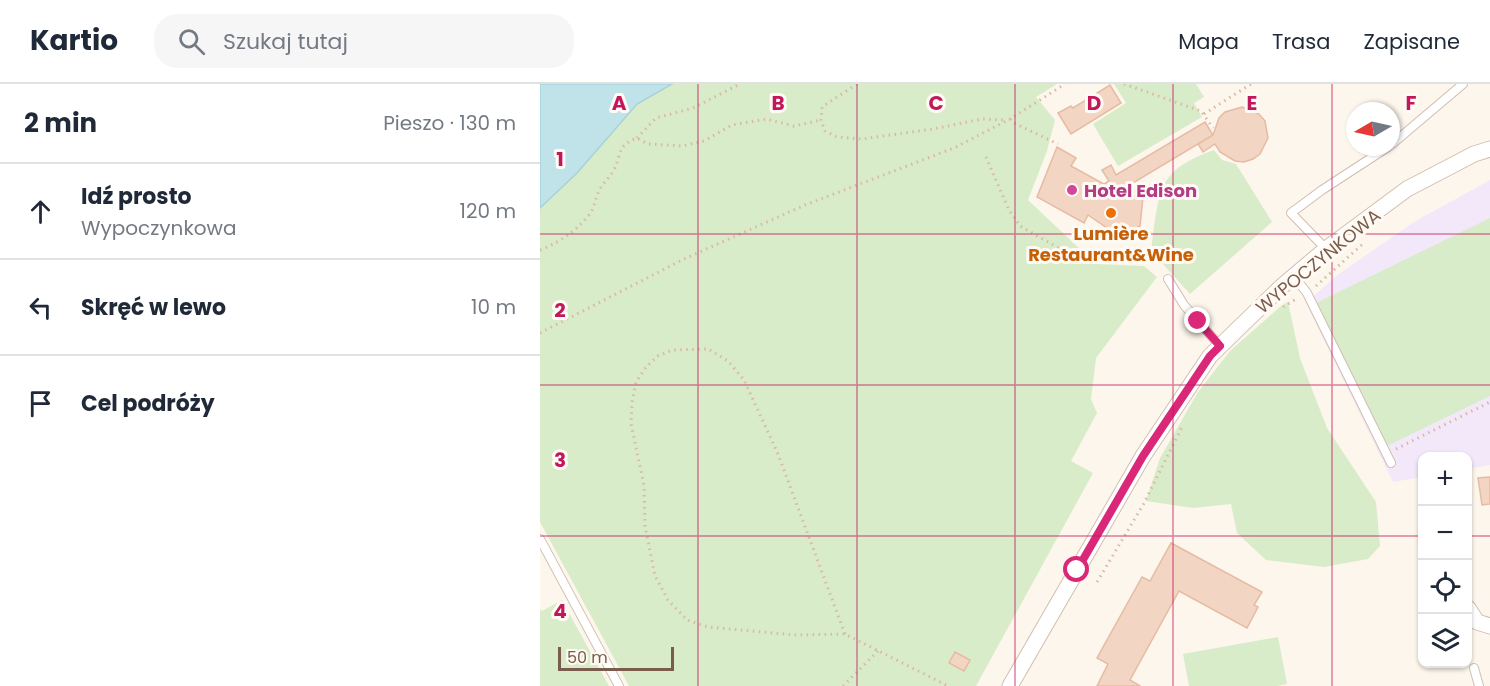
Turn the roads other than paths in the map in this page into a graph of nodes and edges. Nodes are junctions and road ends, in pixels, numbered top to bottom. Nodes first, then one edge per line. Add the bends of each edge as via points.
1 (1463, 84) edge
2 (1400, 138) edge
3 (1490, 149) edge
4 (1375, 156) edge
5 (1326, 249) junction
6 (1294, 276) junction
7 (1168, 279) dead end
8 (1220, 346) junction
9 (1391, 463) dead end
10 (540, 539) edge
11 (1471, 614) edge
12 (1490, 626) edge
13 (1474, 668) dead end
14 (619, 686) edge
15 (1010, 686) edge
16 (1479, 686) edge

1 - 2 lane
3 - 5 street, WYPOCZYNKOWA via 1407,189
4 - 5 lane via 1291,213
5 - 6 street, WYPOCZYNKOWA
6 - 8 street, WYPOCZYNKOWA
6 - 9 lane via 1307,293
7 - 8 lane via 1184,305
8 - 15 street, WYPOCZYNKOWA via 1143,456
10 - 14 lane
11 - 12 street via 1477,622
13 - 16 lane

